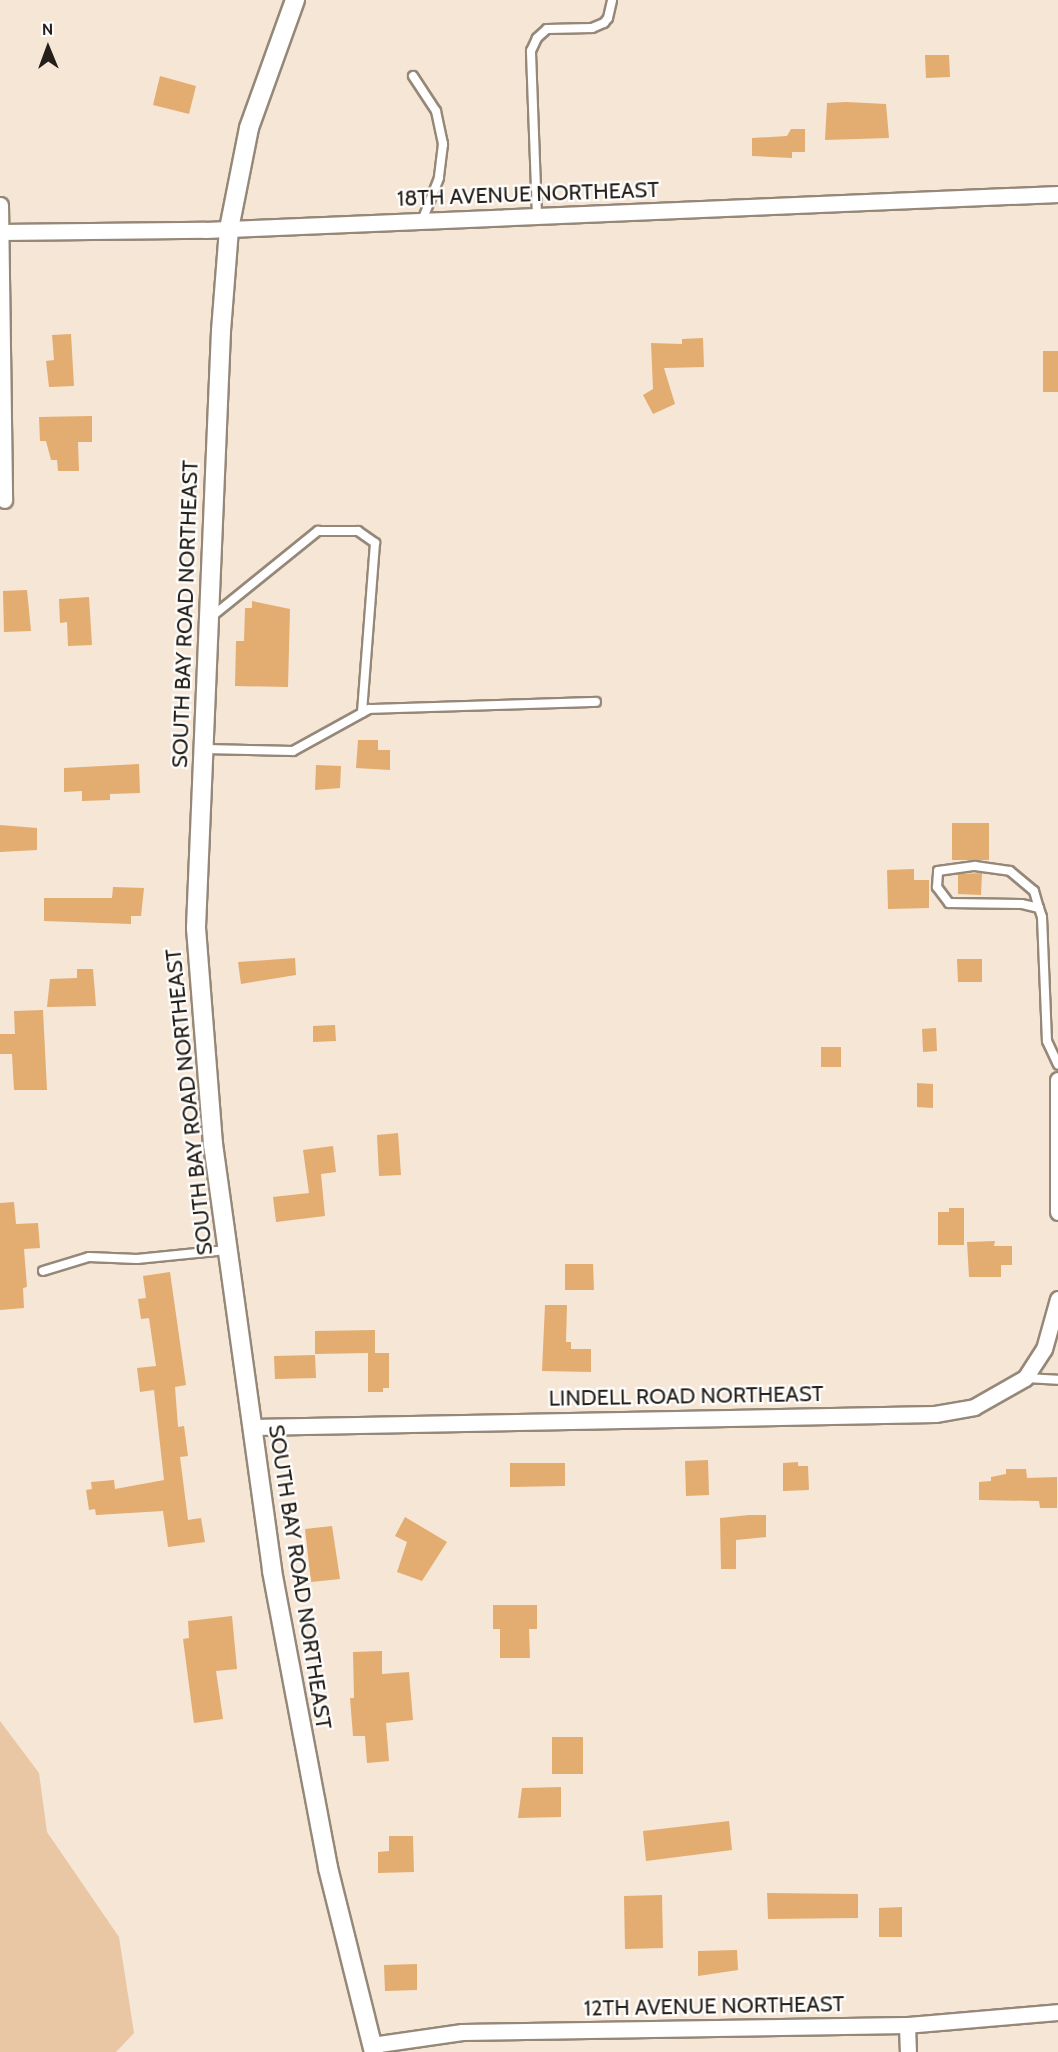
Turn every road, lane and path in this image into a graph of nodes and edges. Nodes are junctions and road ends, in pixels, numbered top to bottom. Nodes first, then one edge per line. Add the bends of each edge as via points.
1 (295, 0) edge
2 (612, 0) edge
3 (413, 76) dead end
4 (1058, 194) edge
5 (0, 205) edge
6 (537, 216) junction
7 (422, 221) junction
8 (229, 229) junction
9 (0, 232) edge
10 (4, 500) dead end
11 (209, 619) junction
12 (597, 702) dead end
13 (362, 713) junction
14 (203, 749) junction
15 (1039, 908) junction
16 (1058, 1065) edge
17 (1058, 1080) edge
18 (1058, 1212) edge
19 (227, 1250) junction
20 (44, 1271) dead end
21 (1058, 1299) edge
22 (1025, 1378) junction
23 (1058, 1380) edge
24 (252, 1427) junction
25 (1058, 2012) edge
26 (907, 2025) junction
27 (373, 2049) edge
28 (908, 2052) edge

1 - 8 street, SOUTH BAY ROAD NORTHEAST via 249,128
2 - 6 lane via 603,23 592,28 547,29 531,51
3 - 7 lane via 436,111 443,144 439,178
4 - 6 street, 18TH AVENUE NORTHEAST
5 - 9 street
6 - 7 street, 18TH AVENUE NORTHEAST
7 - 8 street, 18TH AVENUE NORTHEAST
8 - 9 street, 18TH AVENUE NORTHEAST
8 - 11 street, SOUTH BAY ROAD NORTHEAST
9 - 10 street
11 - 13 lane via 318,531 358,531 375,543
11 - 14 street, SOUTH BAY ROAD NORTHEAST
12 - 13 lane via 369,709
13 - 14 lane via 293,751
14 - 19 street, SOUTH BAY ROAD NORTHEAST via 196,928 210,1116
15 - 15 lane via 1034,891 1010,871 975,866 938,871 937,888 949,903
15 - 16 lane via 1047,1041
17 - 18 street
19 - 20 lane via 137,1258 89,1257
19 - 24 street, SOUTH BAY ROAD NORTHEAST
21 - 22 street, LINDELL ROAD NORTHEAST via 1044,1350
22 - 23 lane
22 - 24 street, LINDELL ROAD NORTHEAST via 974,1407 935,1414
24 - 27 street, SOUTH BAY ROAD NORTHEAST via 292,1689 328,1868
25 - 26 street, 12TH AVENUE NORTHEAST
26 - 27 street, 12TH AVENUE NORTHEAST via 462,2032
26 - 28 street

